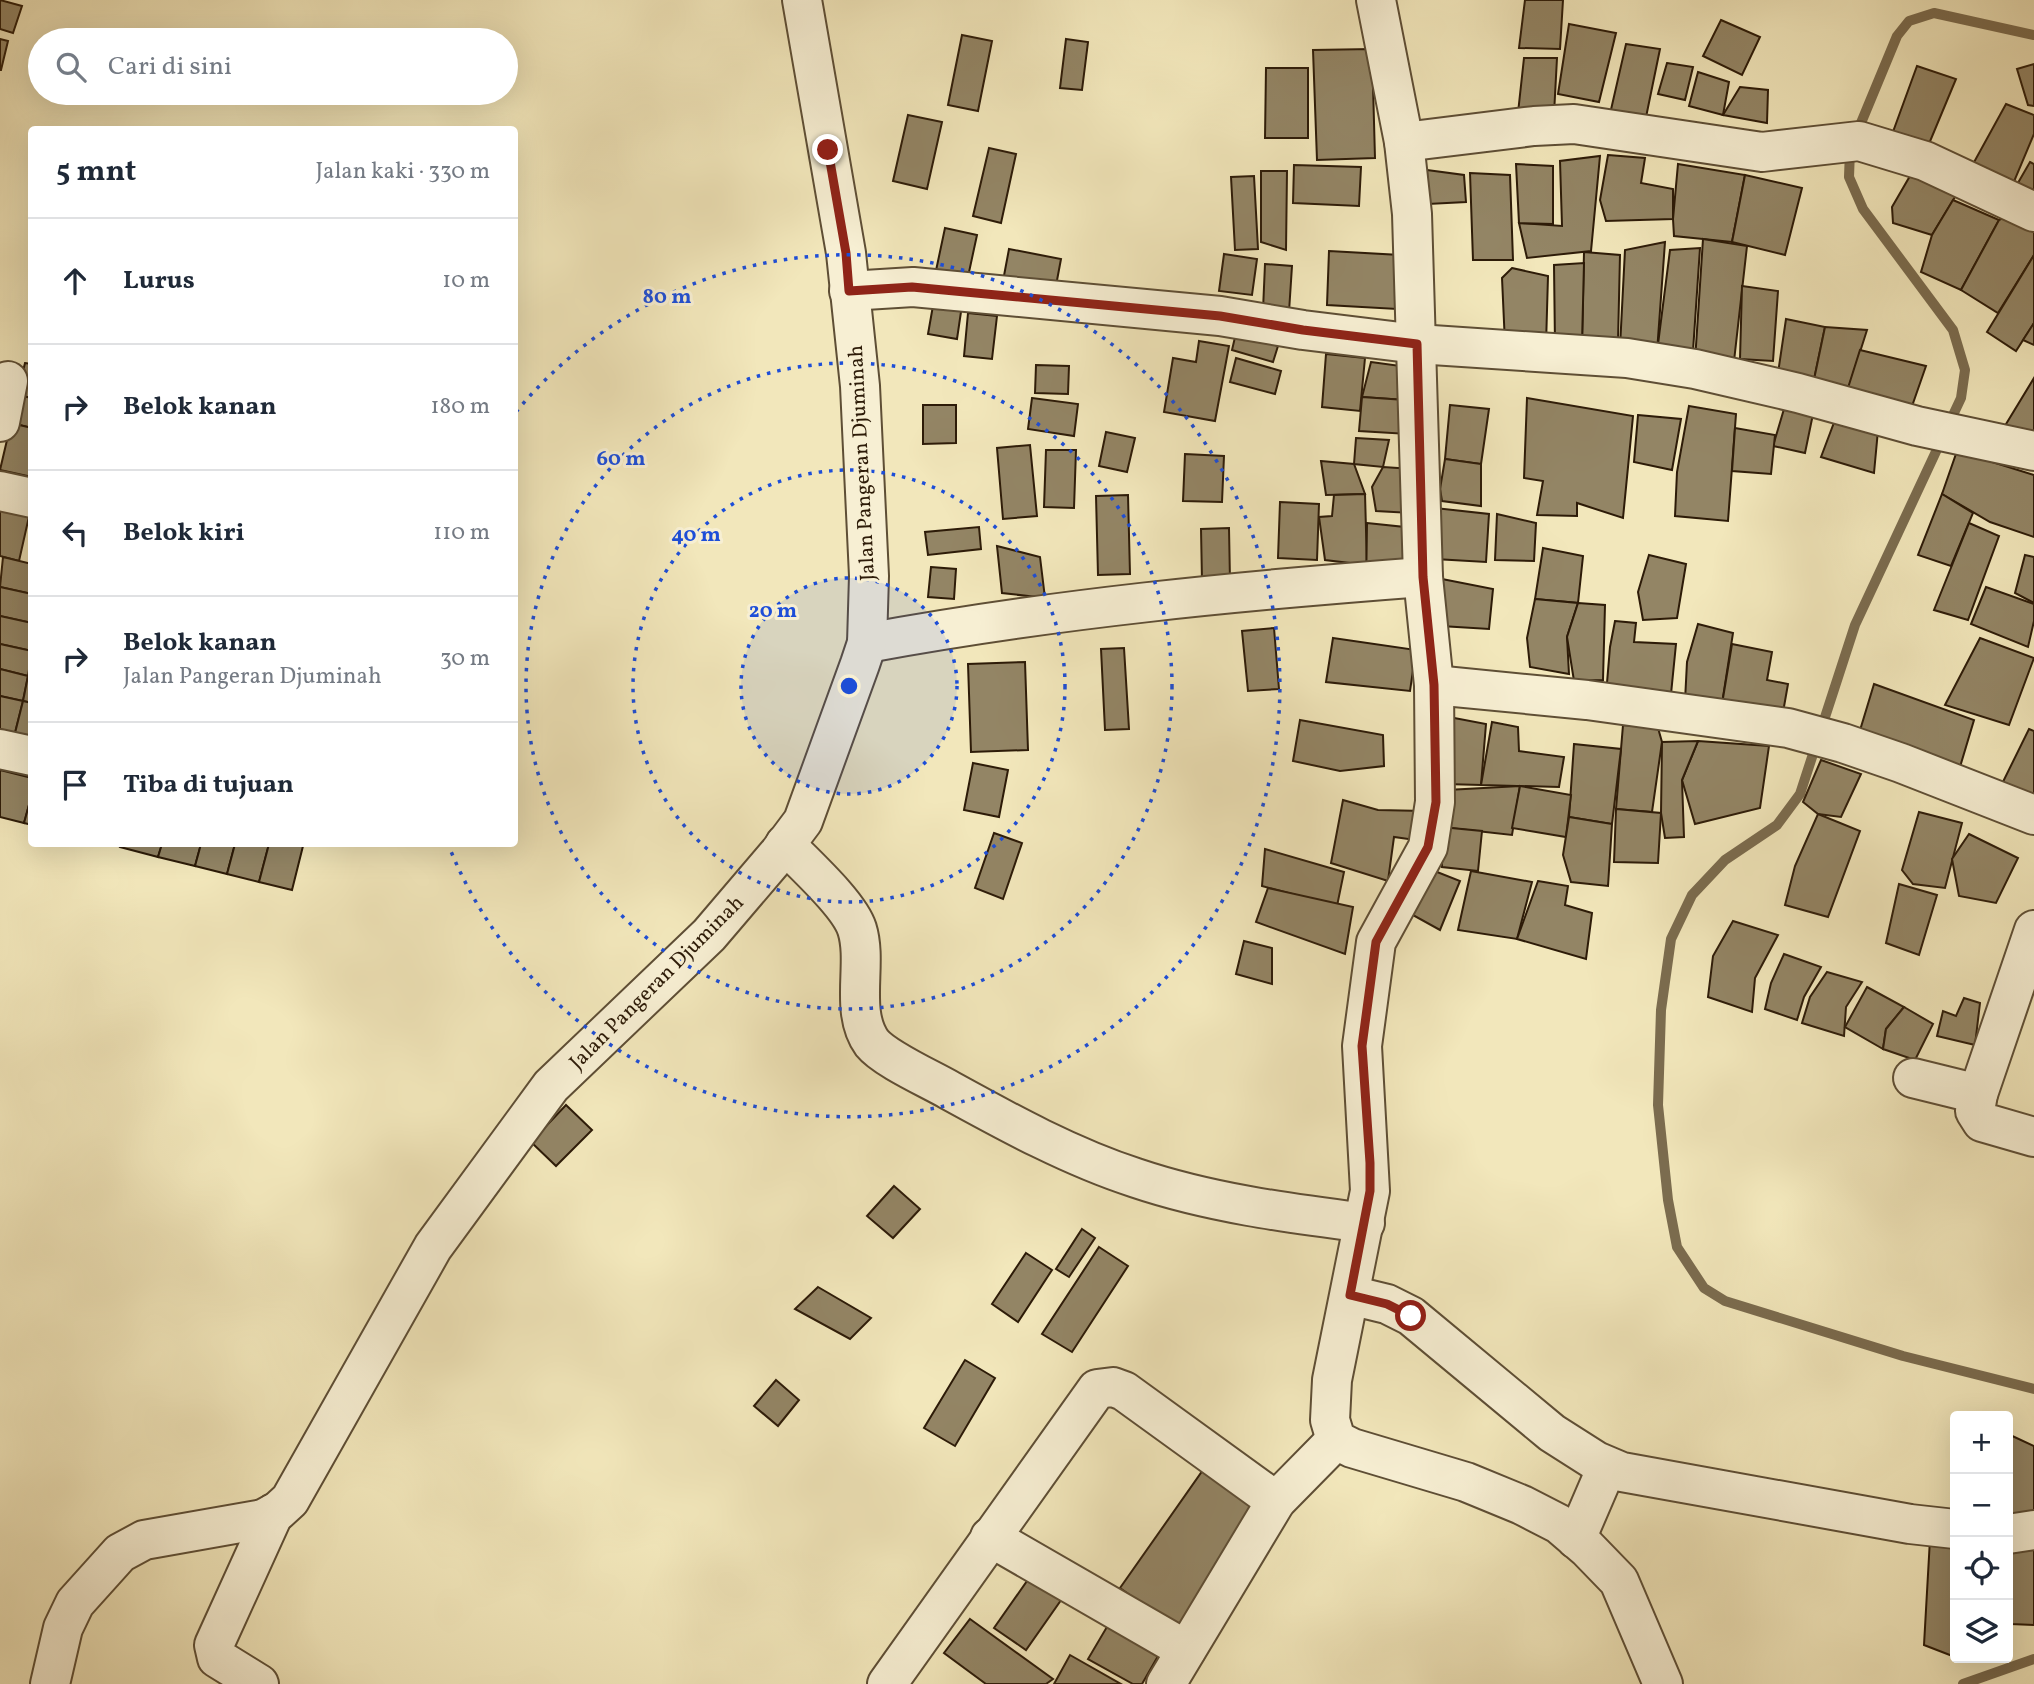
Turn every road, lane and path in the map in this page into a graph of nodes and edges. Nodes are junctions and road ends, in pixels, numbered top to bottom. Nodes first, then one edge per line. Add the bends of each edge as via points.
1 (802, 0) edge
2 (1376, 0) edge
3 (1404, 142) junction
4 (2034, 212) edge
5 (849, 291) junction
6 (1417, 344) junction
7 (8, 381) dead end
8 (0, 422) edge
9 (2034, 451) edge
10 (0, 491) edge
11 (28, 497) edge
12 (1423, 577) junction
13 (867, 643) junction
14 (1434, 685) junction
15 (0, 749) edge
16 (28, 755) edge
17 (2034, 816) edge
18 (785, 844) junction
19 (2034, 930) edge
20 (1913, 1078) dead end
21 (1978, 1094) junction
22 (2034, 1137) edge
23 (1365, 1223) junction
24 (1350, 1295) junction
25 (1336, 1440) junction
26 (1607, 1467) junction
27 (1276, 1501) junction
28 (274, 1513) junction
29 (1950, 1528) edge
30 (2034, 1530) edge
31 (2013, 1533) edge
32 (990, 1538) junction
33 (1576, 1539) junction
34 (1186, 1650) junction
35 (50, 1684) edge
36 (260, 1684) edge
37 (887, 1684) edge
38 (1166, 1684) edge
39 (1663, 1684) edge

1 - 5 street, Jalan Pangeran Djuminah via 838,200
2 - 3 street
3 - 4 street via 1574,124 1762,152 1858,141 1925,161
3 - 6 street
5 - 6 street via 912,287 1220,316
5 - 13 street, Jalan Pangeran Djuminah via 868,529
6 - 9 street via 1627,358 1695,369
6 - 12 street
7 - 8 street
10 - 11 street
12 - 13 street via 1244,590 948,628
12 - 14 street
13 - 18 street, Jalan Pangeran Djuminah via 803,821
14 - 17 street via 1788,728 1901,762
14 - 23 street via 1436,802 1432,828 1428,847 1376,942 1362,1046 1370,1163
15 - 16 street
18 - 23 street via 856,926 866,1031 874,1045 897,1061 995,1115 1136,1178 1278,1212
18 - 28 street, Jalan Pangeran Djuminah via 709,935 551,1086 433,1247 290,1500
19 - 21 street
20 - 21 street
21 - 22 street via 1975,1111 1982,1122
23 - 24 street
24 - 25 street via 1332,1380 1330,1420
24 - 26 street via 1387,1304 1411,1316 1552,1433
25 - 27 street
25 - 33 street via 1477,1486 1559,1524
26 - 29 street
26 - 33 street
27 - 32 street via 1124,1391 1104,1387 1091,1394
27 - 34 street
28 - 35 street via 263,1519 144,1540 120,1553 75,1602
28 - 36 street via 214,1644 217,1658
30 - 31 street
32 - 34 street
32 - 37 street
33 - 39 street via 1619,1581
34 - 38 street

